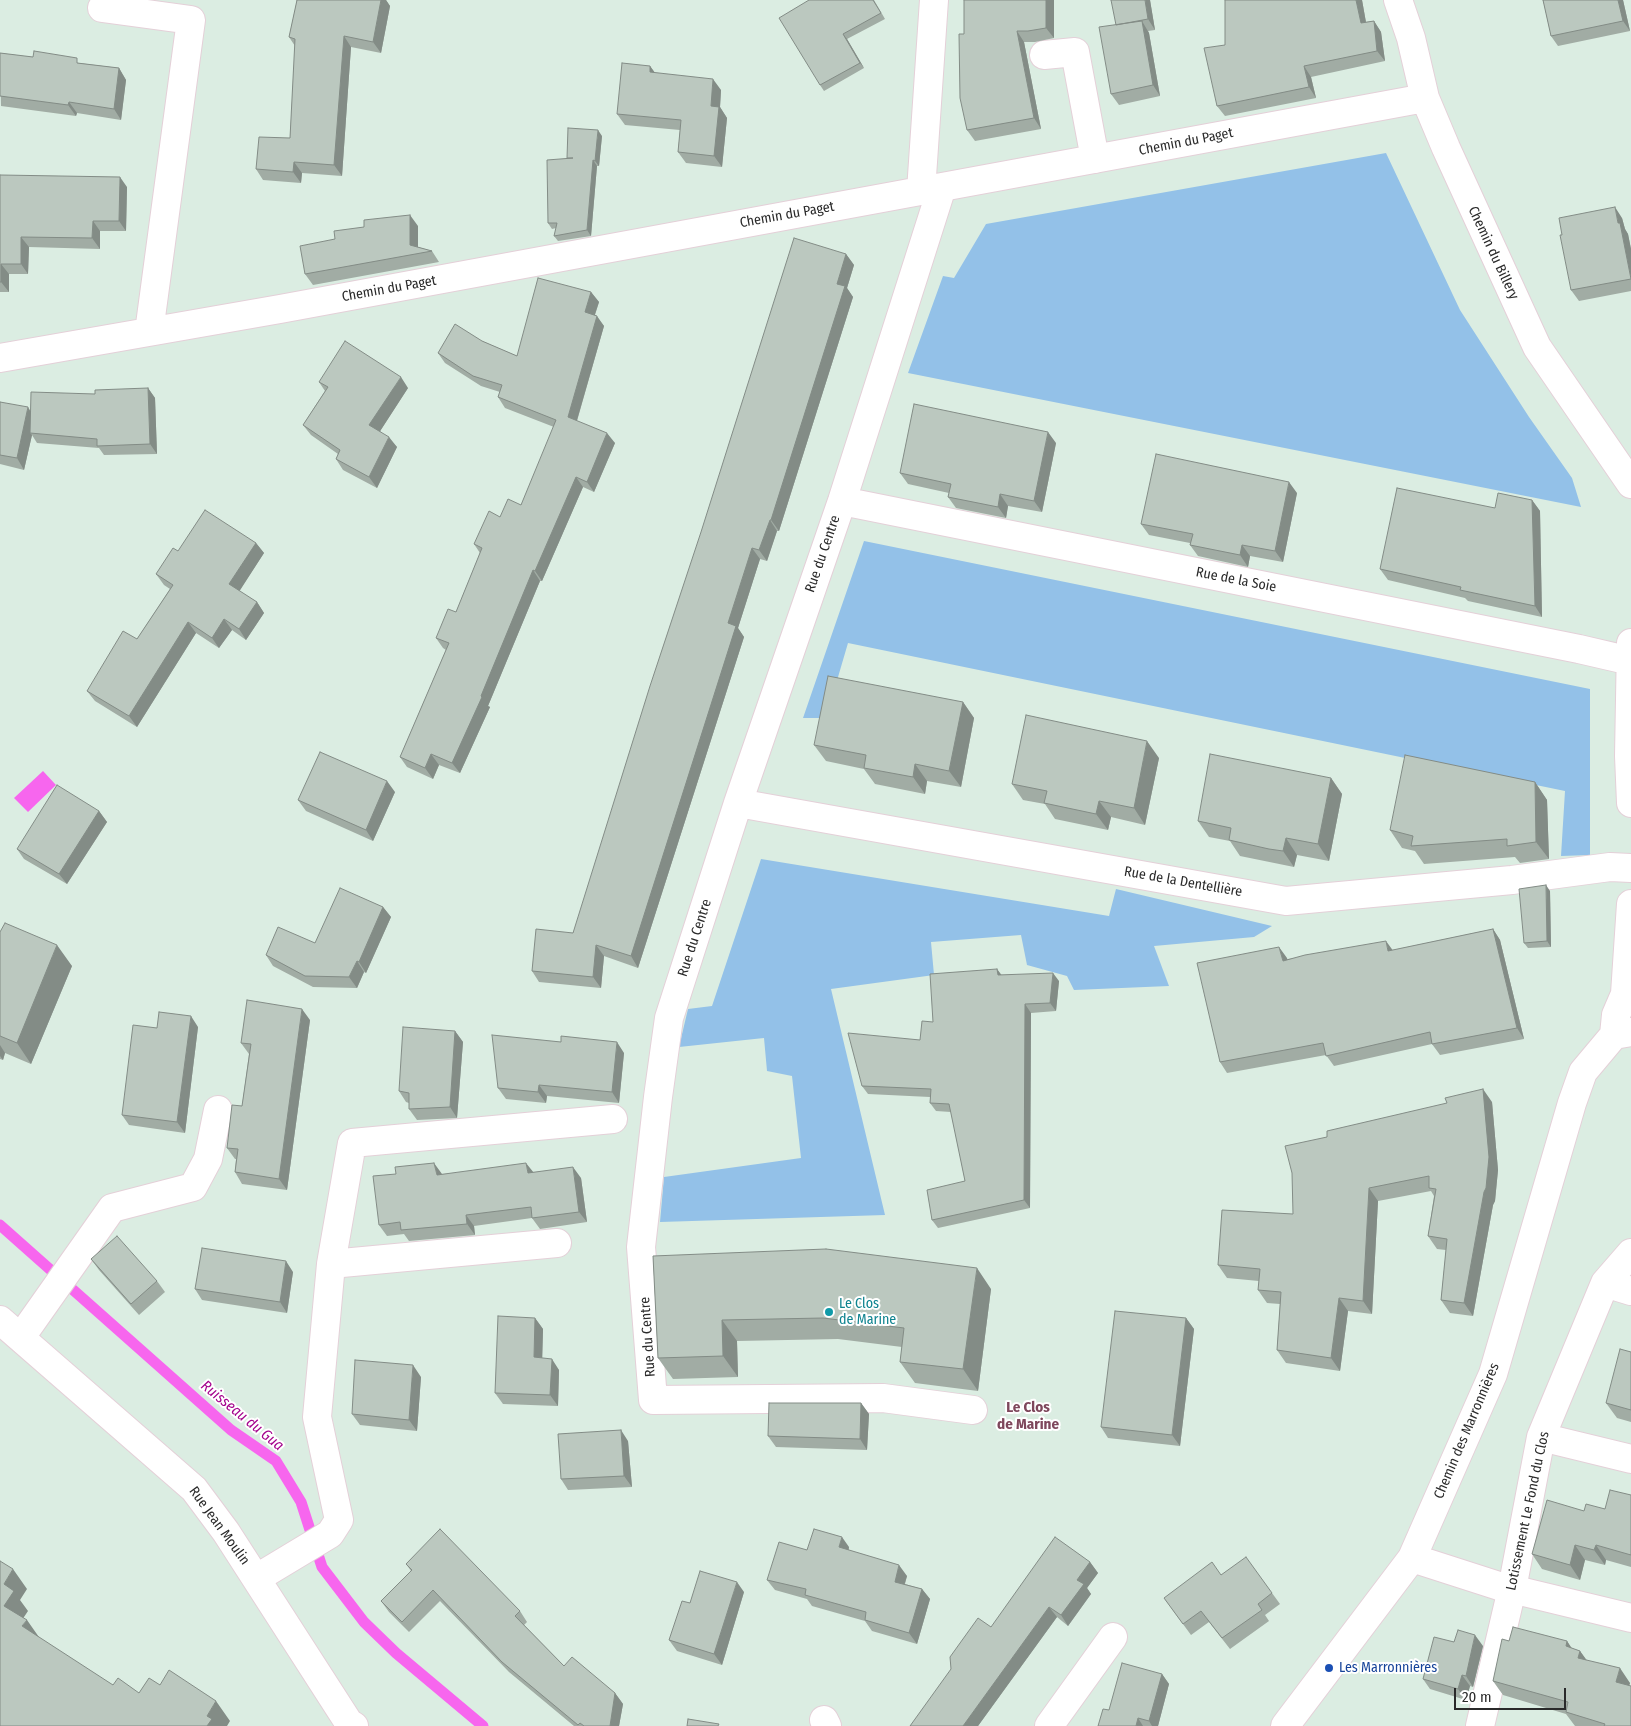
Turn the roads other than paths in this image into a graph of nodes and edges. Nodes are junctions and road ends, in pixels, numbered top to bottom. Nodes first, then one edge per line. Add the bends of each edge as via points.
1 (934, 0) edge
2 (1398, 0) edge
3 (102, 8) dead end
4 (1044, 55) dead end
5 (1426, 98) junction
6 (1095, 159) junction
7 (931, 189) junction
8 (149, 332) junction
9 (0, 358) edge
10 (1631, 484) edge
11 (842, 501) junction
12 (1631, 643) edge
13 (1630, 661) edge
14 (1630, 756) edge
15 (1631, 803) edge
16 (738, 804) junction
17 (1631, 868) edge
18 (1631, 904) edge
19 (1622, 1033) edge
20 (218, 1110) dead end
21 (613, 1119) dead end
22 (557, 1243) dead end
23 (1631, 1253) edge
24 (331, 1264) junction
25 (1618, 1287) edge
26 (0, 1320) edge
27 (21, 1337) junction
28 (973, 1410) dead end
29 (1541, 1437) junction
30 (1631, 1459) edge
31 (1412, 1558) junction
32 (257, 1578) junction
33 (1512, 1589) junction
34 (1631, 1618) edge
35 (1113, 1637) dead end
36 (354, 1726) edge
37 (1049, 1726) edge
38 (1285, 1726) edge
39 (1480, 1726) edge

1 - 7 street, Rue du Centre
2 - 5 street, Chemin du Billery
3 - 8 street via 191,20
4 - 6 street via 1076,52
5 - 6 street, Chemin du Paget
5 - 10 street, Chemin du Billery via 1536,347
6 - 7 street, Chemin du Paget
7 - 8 street, Chemin du Paget
7 - 11 street, Rue du Centre
8 - 9 street, Chemin du Paget
11 - 13 street, Rue de la Soie
11 - 16 street, Rue du Centre
12 - 13 street
13 - 14 street
14 - 15 street
16 - 17 street, Rue de la Dentellière via 1286,901 1512,880 1610,867
16 - 28 street, Rue du Centre via 669,1018 641,1247 653,1400 883,1398
18 - 19 street via 1624,994 1616,1015
19 - 31 street, Chemin des Marronnières via 1583,1072 1493,1374
20 - 27 street via 208,1159 192,1187 112,1208
21 - 24 street via 352,1143
22 - 24 street
23 - 25 street, Lotissement Le Fond du Clos
24 - 32 street via 317,1418 339,1520 330,1534
25 - 29 street, Lotissement Le Fond du Clos
26 - 27 street, Rue Jean Moulin
27 - 32 street, Rue Jean Moulin via 194,1489
29 - 30 street
29 - 33 street, Lotissement Le Fond du Clos
31 - 33 street
31 - 38 street, Chemin des Marronnières
32 - 36 street, Rue Jean Moulin via 349,1723
33 - 34 street
33 - 39 street, Lotissement Le Fond du Clos
35 - 37 street

